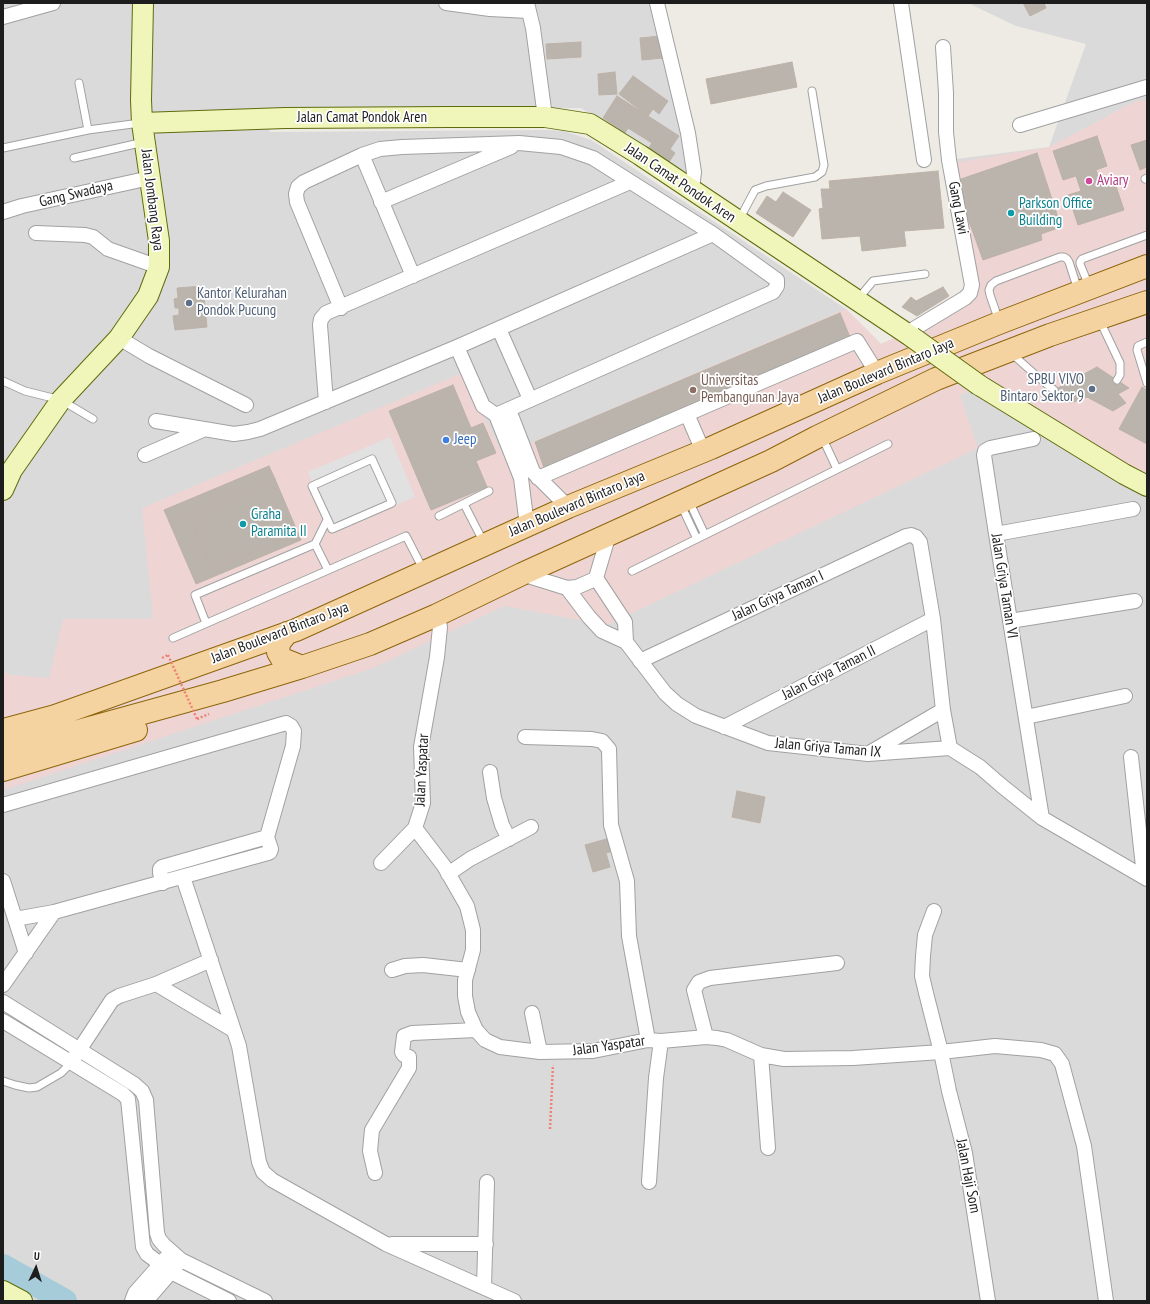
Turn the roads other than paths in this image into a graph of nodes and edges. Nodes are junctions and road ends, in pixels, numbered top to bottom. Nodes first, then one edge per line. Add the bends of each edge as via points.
1 (53, 3) edge
2 (143, 3) edge
3 (446, 3) edge
4 (657, 3) edge
5 (901, 3) edge
6 (528, 7) edge
7 (3, 18) edge
8 (943, 47) dead end
9 (79, 83) dead end
10 (1147, 87) edge
11 (812, 91) dead end
12 (545, 117) junction
13 (1020, 125) dead end
14 (88, 130) junction
15 (143, 132) junction
16 (519, 143) junction
17 (3, 148) edge
18 (362, 155) junction
19 (74, 158) dead end
20 (924, 160) dead end
21 (150, 178) junction
22 (630, 182) junction
23 (689, 189) junction
24 (381, 202) junction
25 (3, 212) edge
26 (738, 221) junction
27 (36, 233) dead end
28 (713, 234) junction
29 (1147, 235) edge
30 (1147, 266) edge
31 (159, 267) junction
32 (925, 274) dead end
33 (413, 276) junction
34 (1084, 290) junction
35 (857, 300) junction
36 (1147, 302) edge
37 (341, 308) junction
38 (1098, 317) junction
39 (999, 323) junction
40 (499, 329) junction
41 (910, 335) junction
42 (119, 338) junction
43 (1147, 342) edge
44 (457, 347) junction
45 (1010, 352) junction
46 (877, 373) junction
47 (1117, 380) dead end
48 (3, 381) edge
49 (1147, 383) edge
50 (1054, 390) dead end
51 (530, 399) junction
52 (60, 400) junction
53 (326, 402) junction
54 (246, 405) dead end
55 (503, 412) junction
56 (691, 412) junction
57 (93, 419) dead end
58 (156, 421) dead end
59 (206, 429) junction
60 (819, 436) junction
61 (1032, 439) dead end
62 (888, 444) dead end
63 (707, 449) junction
64 (145, 455) dead end
65 (834, 470) junction
66 (531, 476) junction
67 (1147, 486) edge
68 (3, 490) edge
69 (489, 491) dead end
70 (684, 501) junction
71 (464, 504) junction
72 (568, 508) junction
73 (1132, 509) dead end
74 (439, 516) dead end
75 (327, 520) junction
76 (527, 526) junction
77 (609, 534) junction
78 (996, 534) junction
79 (705, 535) junction
80 (697, 539) junction
81 (315, 544) junction
82 (485, 544) junction
83 (328, 570) junction
84 (632, 571) dead end
85 (425, 573) junction
86 (522, 574) junction
87 (596, 578) junction
88 (568, 588) junction
89 (1135, 601) dead end
90 (437, 615) junction
91 (933, 619) junction
92 (1010, 621) junction
93 (206, 623) junction
94 (287, 634) junction
95 (173, 638) dead end
96 (626, 642) junction
97 (640, 661) junction
98 (302, 667) junction
99 (215, 694) junction
100 (1125, 696) dead end
101 (943, 710) junction
102 (1026, 717) junction
103 (57, 726) junction
104 (724, 727) junction
105 (3, 730) edge
106 (525, 737) dead end
107 (950, 748) junction
108 (3, 750) edge
109 (868, 754) junction
110 (1131, 757) dead end
111 (3, 770) edge
112 (490, 772) dead end
113 (1141, 802) edge
114 (3, 805) edge
115 (1042, 818) junction
116 (531, 827) dead end
117 (415, 828) junction
118 (267, 837) junction
119 (509, 839) junction
120 (381, 863) dead end
121 (448, 874) junction
122 (183, 877) junction
123 (1145, 877) edge
124 (3, 880) edge
125 (163, 883) junction
126 (934, 911) dead end
127 (54, 912) junction
128 (15, 919) junction
129 (26, 953) junction
130 (211, 960) junction
131 (837, 963) dead end
132 (392, 970) dead end
133 (468, 970) junction
134 (156, 984) junction
135 (3, 985) edge
136 (3, 1002) edge
137 (532, 1013) dead end
138 (3, 1021) edge
139 (233, 1030) junction
140 (476, 1030) junction
141 (706, 1037) junction
142 (654, 1040) junction
143 (79, 1049) junction
144 (546, 1052) junction
145 (941, 1052) junction
146 (761, 1055) junction
147 (71, 1063) junction
148 (3, 1081) edge
149 (768, 1148) dead end
150 (375, 1173) dead end
151 (486, 1182) dead end
152 (649, 1182) dead end
153 (386, 1244) junction
154 (486, 1244) junction
155 (176, 1256) junction
156 (166, 1268) junction
157 (484, 1287) junction
158 (3, 1291) edge
159 (506, 1299) edge
160 (22, 1301) edge
161 (132, 1301) edge
162 (146, 1301) edge
163 (229, 1301) edge
164 (265, 1301) edge
165 (988, 1301) edge
166 (1106, 1301) edge

1 - 7 street
2 - 15 main road, Jalan Jombang Raya via 140,100
3 - 6 street via 490,9
4 - 23 street via 688,133 694,172
5 - 20 street
6 - 12 street
8 - 41 street, Gang Lawi via 949,160 972,285 970,293 965,298
9 - 14 lane
10 - 13 street
11 - 26 lane via 824,165 822,172 815,177 755,190
12 - 15 main road, Jalan Camat Pondok Aren via 285,118
12 - 23 main road, Jalan Camat Pondok Aren via 593,125
14 - 15 lane
14 - 17 lane
15 - 19 lane
15 - 21 main road, Jalan Jombang Raya
16 - 18 street via 402,147 380,149
16 - 22 street via 561,147 593,158
16 - 24 street
18 - 24 street
18 - 37 street via 304,182 298,187 296,194 297,202
21 - 25 street, Gang Swadaya
21 - 31 main road, Jalan Jombang Raya via 159,241
22 - 28 street
22 - 33 street
23 - 26 main road, Jalan Camat Pondok Aren
24 - 33 street
26 - 35 main road, Jalan Camat Pondok Aren
27 - 31 street via 93,237 108,249
28 - 40 street
28 - 51 street via 777,280 773,292
29 - 34 lane via 1082,260 1080,264
30 - 34 main road, Jalan Boulevard Bintaro Jaya
31 - 42 main road, Jalan Jombang Raya via 148,296
32 - 35 lane via 873,281
33 - 37 street
34 - 39 main road, Jalan Boulevard Bintaro Jaya
34 - 39 lane via 1064,257 996,281 989,290
35 - 41 main road, Jalan Camat Pondok Aren
36 - 38 main road, Jalan Boulevard Bintaro Jaya
37 - 53 street via 326,313 320,325
38 - 45 main road, Jalan Boulevard Bintaro Jaya
38 - 47 lane via 1120,363 1120,376
39 - 46 main road, Jalan Boulevard Bintaro Jaya
40 - 44 street
40 - 51 street
41 - 67 main road, Jalan Camat Pondok Aren, bridge via 979,385
42 - 52 main road, Jalan Jombang Raya
42 - 54 street
43 - 49 lane via 1140,344 1137,350
44 - 53 street
44 - 55 street via 484,406
45 - 50 lane
45 - 60 main road, Jalan Boulevard Bintaro Jaya via 936,379
46 - 56 street via 857,341
46 - 63 main road, Jalan Boulevard Bintaro Jaya
48 - 52 lane via 25,391
51 - 55 street
52 - 57 lane
52 - 68 main road, Jalan Jombang Raya via 12,470
53 - 59 street via 248,432 234,434
55 - 66 street
56 - 63 street
56 - 66 street
58 - 59 street
59 - 64 street
60 - 65 lane
60 - 70 main road, Jalan Boulevard Bintaro Jaya
61 - 78 street, Jalan Griya Taman VI via 985,451
62 - 65 lane
63 - 72 main road, Jalan Boulevard Bintaro Jaya
65 - 79 lane
66 - 72 street
66 - 76 street
69 - 71 lane
70 - 77 main road, Jalan Boulevard Bintaro Jaya
70 - 79 lane
70 - 80 lane
71 - 74 lane
71 - 82 lane
72 - 76 main road, Jalan Boulevard Bintaro Jaya
73 - 78 street
75 - 75 lane via 332,530 392,503 372,459 312,486
75 - 81 lane
76 - 82 main road, Jalan Boulevard Bintaro Jaya
77 - 86 main road, Jalan Boulevard Bintaro Jaya
77 - 87 street
78 - 92 street, Jalan Griya Taman VI
79 - 80 lane
80 - 84 lane
81 - 83 lane
81 - 93 lane via 195,595
82 - 85 main road, Jalan Boulevard Bintaro Jaya
83 - 85 lane via 406,536
83 - 93 lane
85 - 94 main road, Jalan Boulevard Bintaro Jaya
86 - 88 street
86 - 90 main road, Jalan Boulevard Bintaro Jaya
87 - 88 street via 577,587
87 - 96 street via 625,622
88 - 96 street, Jalan Griya Taman IX via 602,631
89 - 92 street
90 - 98 main road, Jalan Boulevard Bintaro Jaya via 370,644
90 - 117 street, Jalan Yaspatar via 440,627 437,657 421,747 423,803
91 - 97 street, Jalan Griya Taman I via 920,542 916,537 906,536
91 - 101 street
91 - 104 street, Jalan Griya Taman II
92 - 102 street, Jalan Griya Taman VI
93 - 95 lane
94 - 98 main road via 279,643 278,652 282,658
94 - 103 main road, Jalan Boulevard Bintaro Jaya
96 - 97 street, Jalan Griya Taman IX
97 - 104 street, Jalan Griya Taman IX via 677,704 696,716
98 - 99 main road, Jalan Boulevard Bintaro Jaya
99 - 103 main road, Jalan Boulevard Bintaro Jaya
99 - 111 main road via 173,717
100 - 102 street
101 - 107 street
101 - 109 street
102 - 115 street, Jalan Griya Taman VI
103 - 105 main road, Jalan Boulevard Bintaro Jaya
103 - 108 main road, Jalan Boulevard Bintaro Jaya
104 - 109 street, Jalan Griya Taman IX via 768,743
106 - 142 street via 592,739 602,741 609,749 611,825 627,881 629,936
107 - 109 street, Jalan Griya Taman IX
107 - 115 street via 980,767
110 - 113 street
112 - 119 street via 496,804
113 - 123 street
114 - 118 street via 286,723 294,731 294,746
115 - 123 street
116 - 119 street
117 - 120 street
117 - 121 street, Jalan Yaspatar
118 - 122 street via 271,850 268,854
118 - 125 street via 162,867 160,873
119 - 121 street via 470,859
121 - 133 street, Jalan Yaspatar via 467,906 473,930 473,950
122 - 125 street
122 - 130 street
124 - 128 street
125 - 127 street
126 - 145 street, Jalan Haji Som via 925,935 922,976
127 - 128 street
127 - 129 street
128 - 129 street
129 - 135 street
130 - 134 street
130 - 139 street
131 - 141 street via 710,978 699,982 694,990
132 - 133 street via 423,965
133 - 140 street, Jalan Yaspatar via 465,996 468,1012
134 - 139 street
134 - 143 street via 112,1000
136 - 143 street
137 - 144 street
138 - 147 street
139 - 153 street via 239,1046 259,1162 264,1172 272,1180
140 - 144 street, Jalan Yaspatar via 485,1040 500,1046
140 - 150 street via 412,1033 404,1036 402,1052 409,1057 409,1068 372,1130 370,1151
141 - 142 street, Jalan Yaspatar
141 - 146 street, Jalan Yaspatar via 728,1040
142 - 144 street, Jalan Yaspatar via 593,1051
142 - 152 street via 656,1078
143 - 147 street
143 - 155 street via 142,1091 146,1100 157,1233 164,1245
145 - 146 street, Jalan Yaspatar via 807,1059
145 - 165 street, Jalan Haji Som via 965,1153
145 - 166 street, Jalan Yaspatar via 995,1046 1045,1051 1054,1054 1062,1064 1084,1146
146 - 149 street
147 - 148 lane via 61,1073 36,1087 22,1087
147 - 156 street via 128,1099 143,1247 147,1254
151 - 154 street
153 - 154 street
153 - 157 street
154 - 157 street
155 - 156 street
155 - 164 street
156 - 161 street via 133,1296
156 - 162 street
156 - 163 street
157 - 159 street
158 - 160 main road

